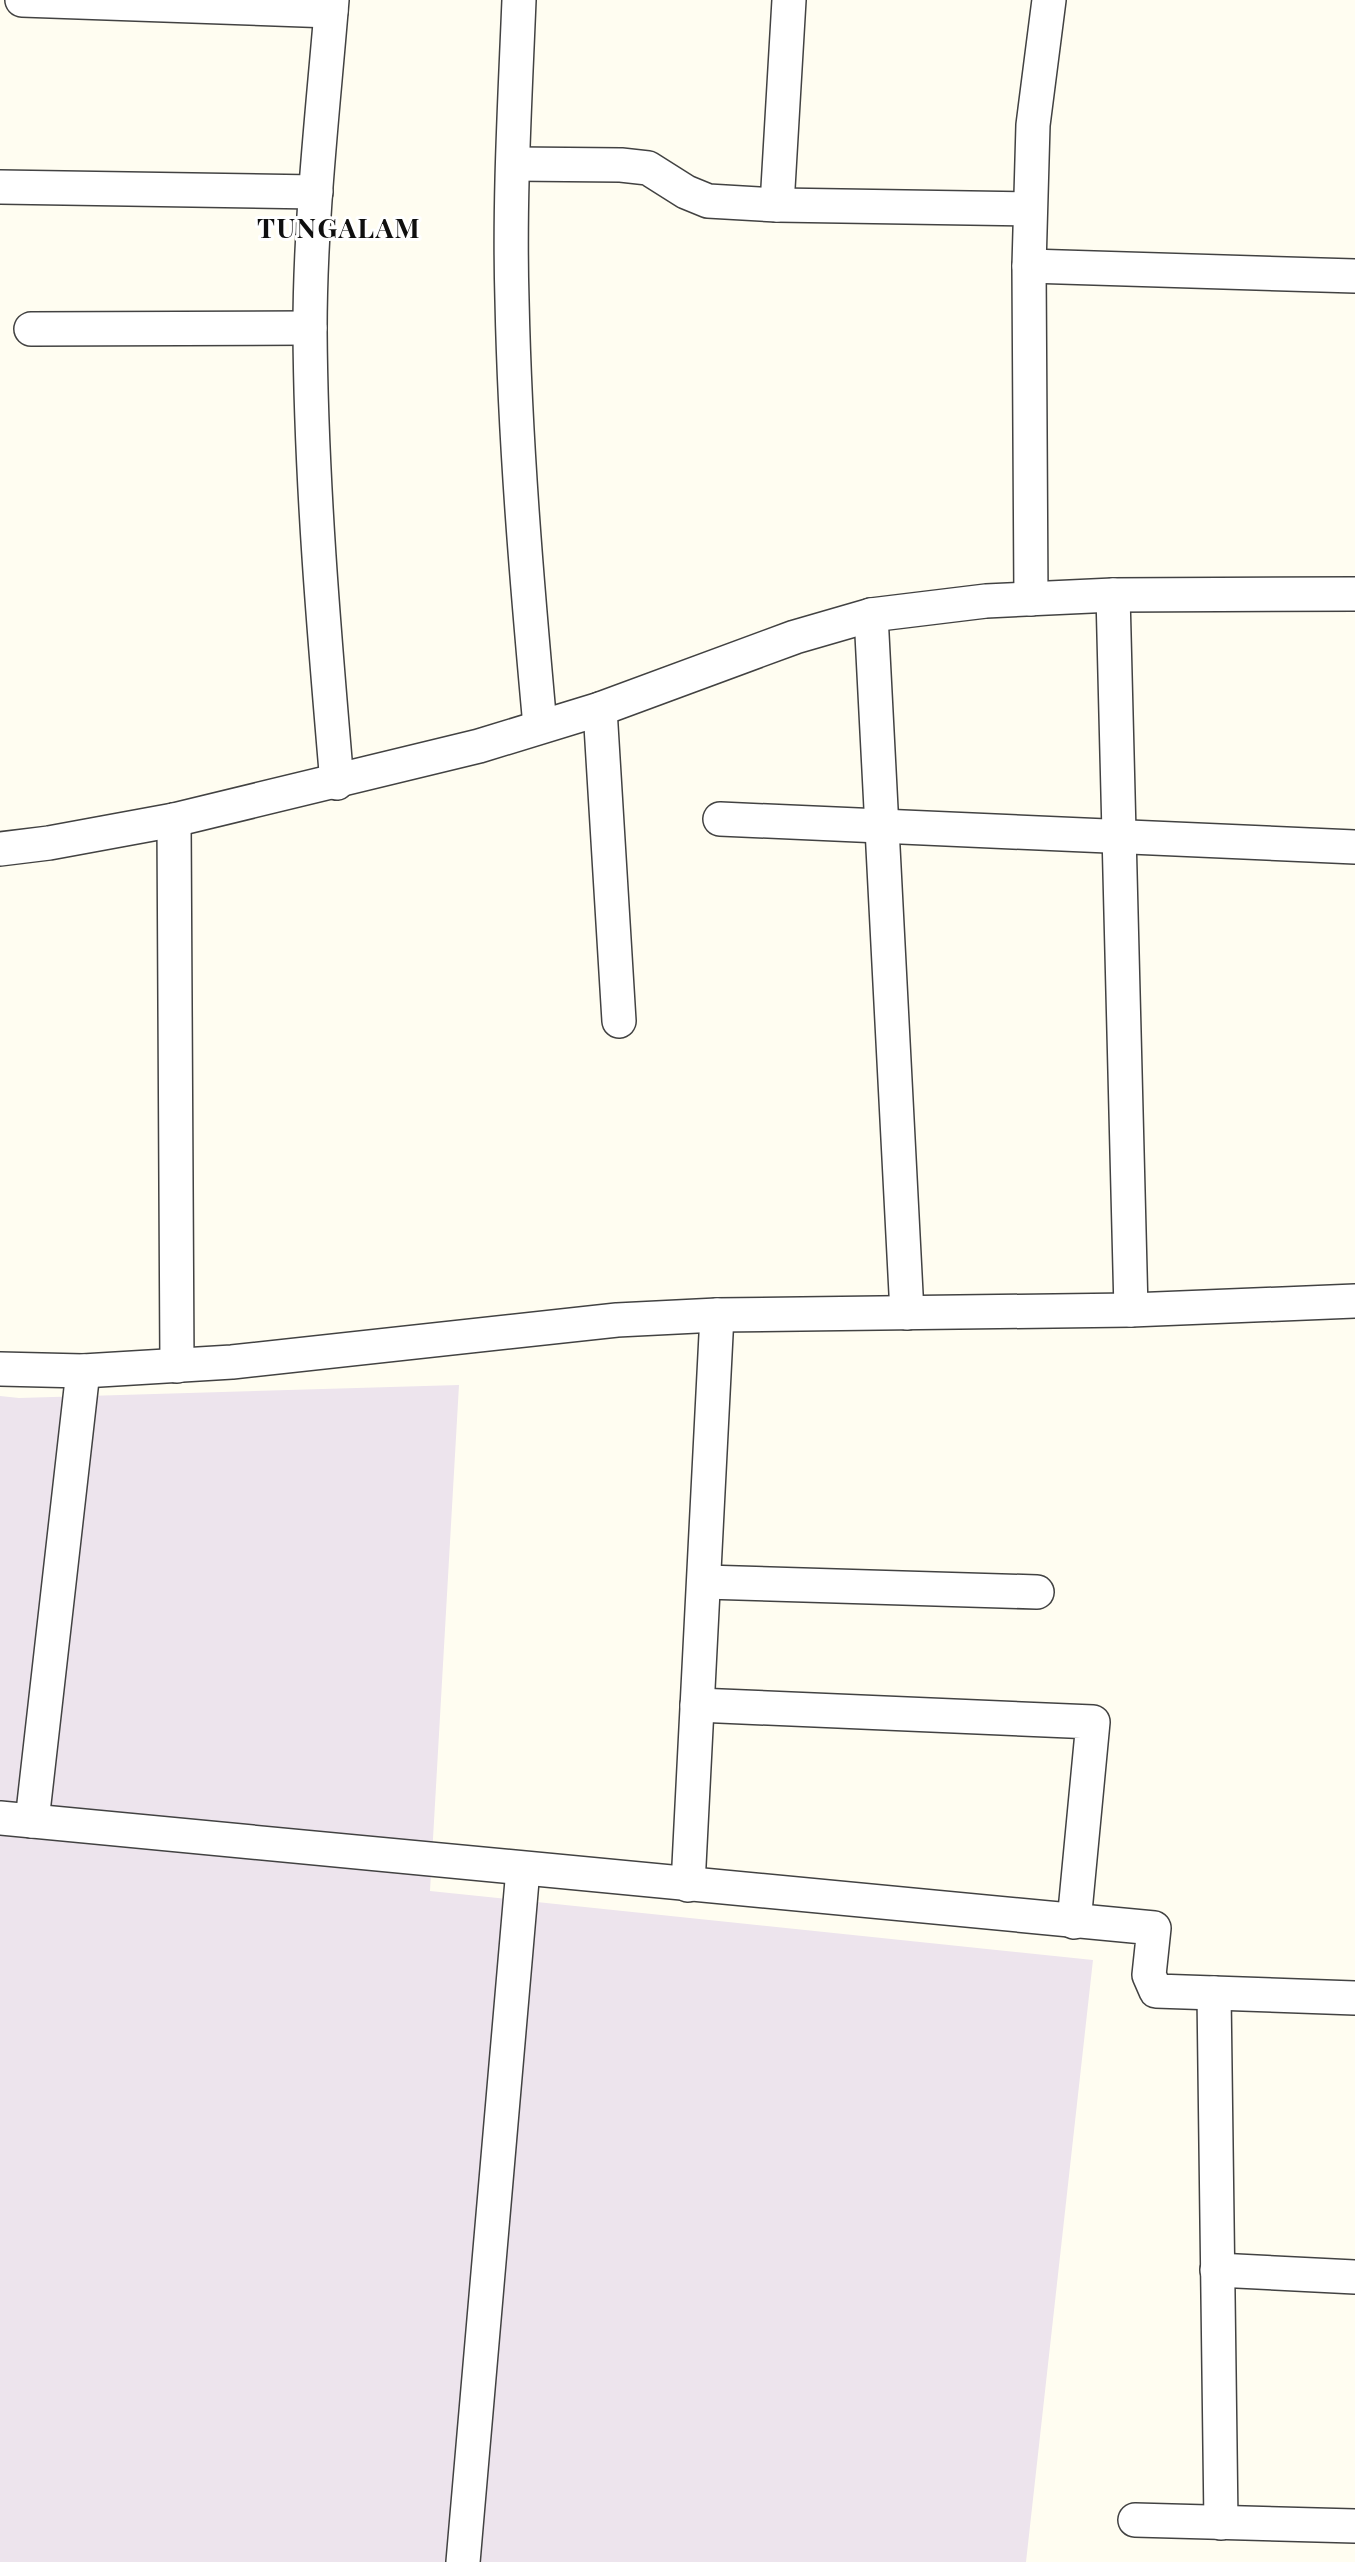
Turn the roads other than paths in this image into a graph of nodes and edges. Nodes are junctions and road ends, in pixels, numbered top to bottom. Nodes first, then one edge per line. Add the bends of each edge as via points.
1 (22, 0) edge
2 (519, 0) edge
3 (789, 0) edge
4 (1049, 0) edge
5 (332, 6) edge
6 (513, 165) junction
7 (0, 187) edge
8 (316, 192) junction
9 (777, 205) junction
10 (1030, 209) junction
11 (1029, 266) junction
12 (1355, 276) edge
13 (310, 328) junction
14 (31, 329) dead end
15 (1355, 594) edge
16 (1113, 595) junction
17 (1031, 599) junction
18 (871, 615) junction
19 (600, 709) junction
20 (540, 726) junction
21 (337, 783) junction
22 (720, 819) dead end
23 (174, 820) junction
24 (882, 828) junction
25 (1120, 838) junction
26 (1355, 847) edge
27 (0, 849) edge
28 (619, 1021) dead end
29 (1355, 1301) edge
30 (1131, 1310) junction
31 (907, 1313) junction
32 (717, 1315) junction
33 (177, 1366) junction
34 (0, 1369) edge
35 (83, 1371) junction
36 (705, 1582) junction
37 (1037, 1592) dead end
38 (697, 1705) junction
39 (0, 1818) edge
40 (32, 1821) junction
41 (523, 1869) junction
42 (688, 1885) junction
43 (1074, 1922) junction
44 (1214, 1993) junction
45 (1355, 1998) edge
46 (1217, 2270) junction
47 (1355, 2277) edge
48 (1135, 2520) dead end
49 (1221, 2523) junction
50 (1355, 2526) edge
51 (463, 2562) edge

1 - 5 street
2 - 6 street
3 - 9 street
4 - 10 street via 1033,125
5 - 8 street
6 - 9 street via 648,168 708,201
6 - 20 street via 512,300 520,510
7 - 8 street
8 - 13 street
9 - 10 street
10 - 11 street
11 - 12 street
11 - 17 street
13 - 14 street
13 - 21 street via 312,442
15 - 16 street
16 - 17 street
16 - 25 street
17 - 18 street
18 - 19 street via 784,641
18 - 24 street
19 - 20 street
19 - 28 street
20 - 21 street
21 - 23 street
22 - 24 street
23 - 27 street
23 - 33 street
24 - 25 street
24 - 31 street
25 - 26 street
25 - 30 street
29 - 30 street
30 - 31 street
31 - 32 street
32 - 33 street via 616,1320
32 - 36 street
33 - 35 street
34 - 35 street
35 - 40 street
36 - 37 street
36 - 38 street
38 - 42 street
38 - 43 street via 1093,1722
39 - 40 street
40 - 41 street
41 - 42 street
41 - 51 street
42 - 43 street
43 - 44 street via 1154,1928 1149,1975 1156,1991
44 - 45 street
44 - 46 street
46 - 47 street
46 - 49 street
48 - 49 street
49 - 50 street

